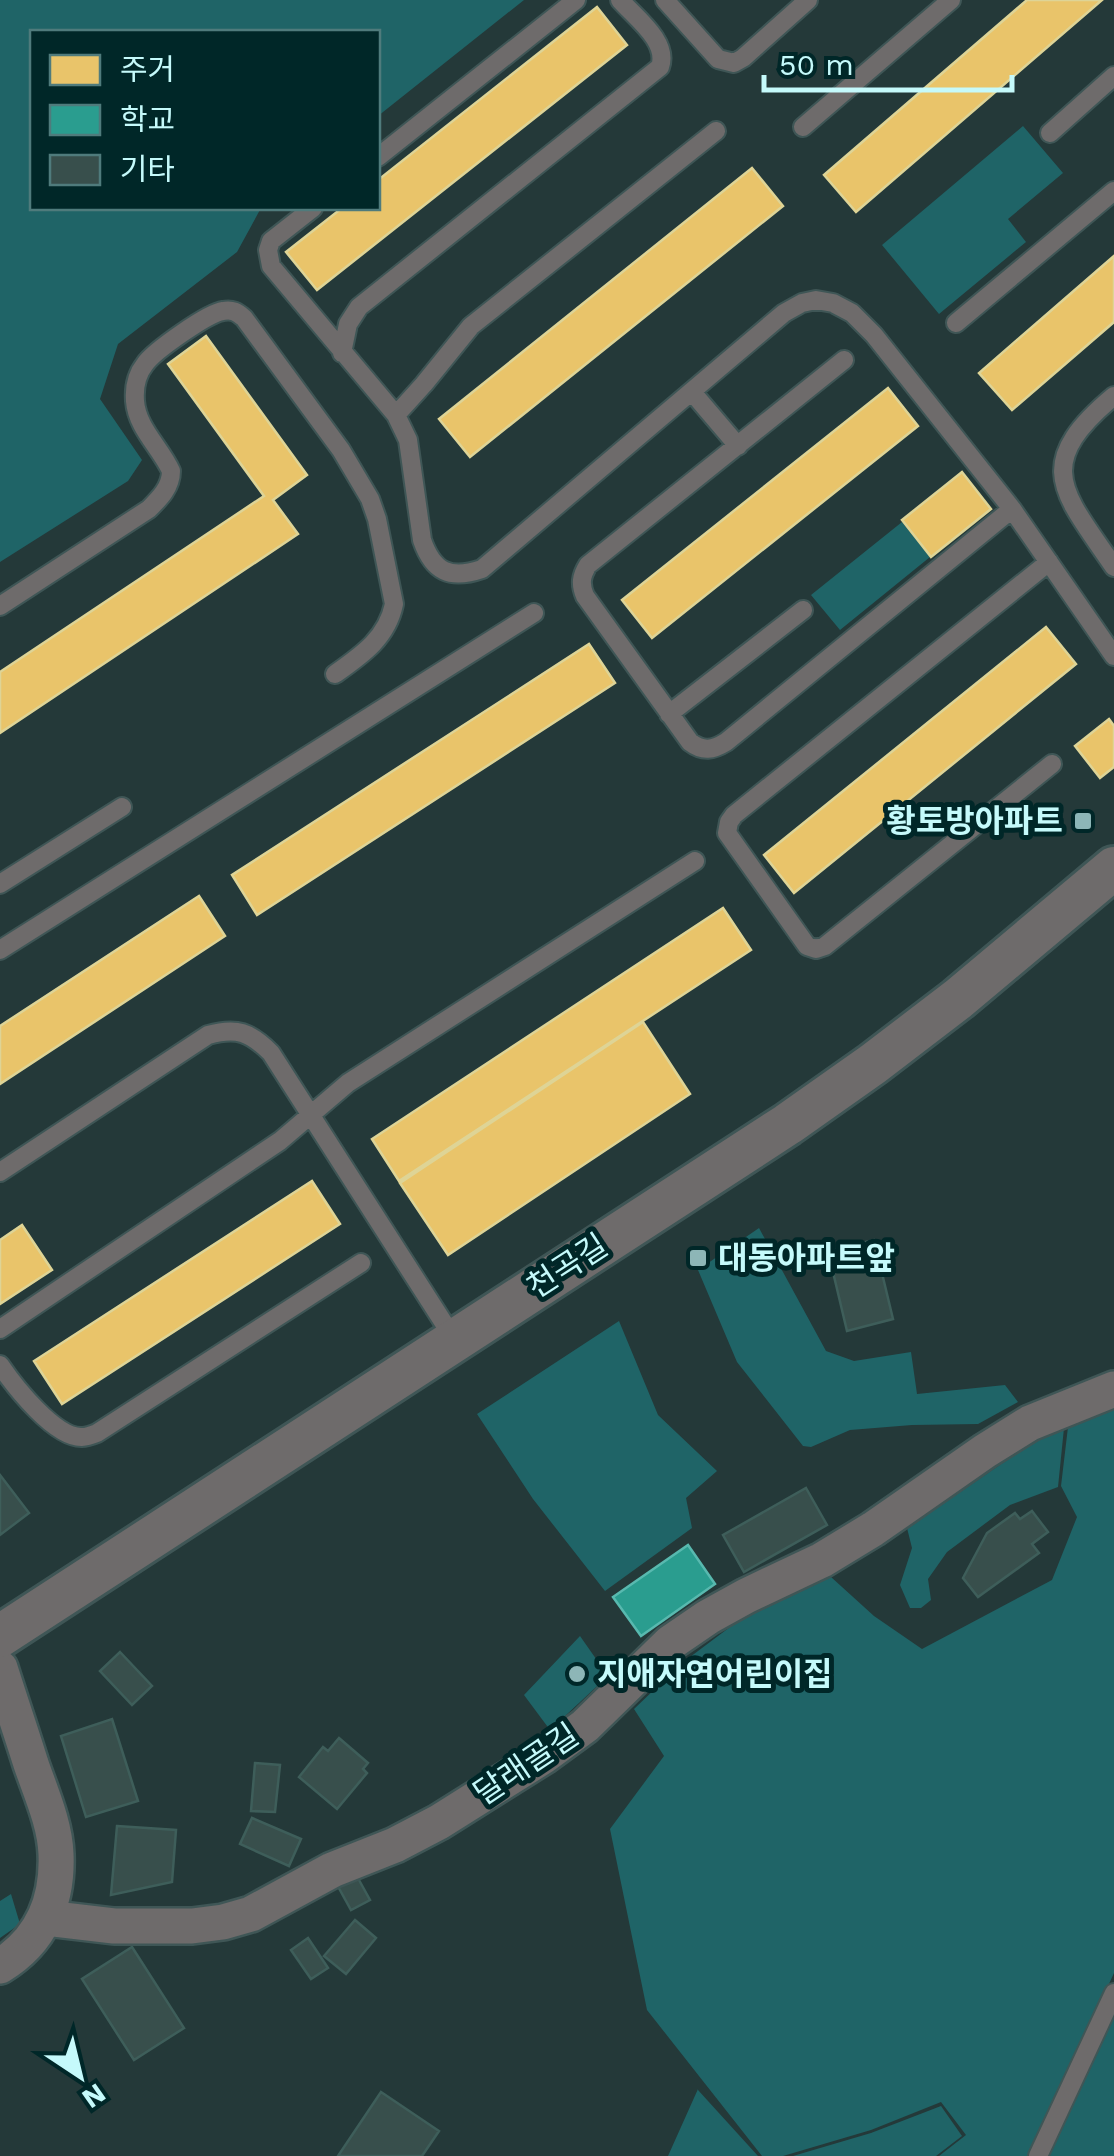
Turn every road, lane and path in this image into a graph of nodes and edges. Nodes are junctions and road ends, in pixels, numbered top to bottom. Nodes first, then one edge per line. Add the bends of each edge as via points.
1 (576, 0) edge
2 (620, 0) edge
3 (665, 0) edge
4 (808, 0) edge
5 (950, 0) edge
6 (1114, 76) edge
7 (803, 127) dead end
8 (716, 131) dead end
9 (1050, 133) dead end
10 (380, 155) edge
11 (1114, 191) edge
12 (310, 210) edge
13 (956, 324) dead end
14 (342, 353) junction
15 (844, 360) dead end
16 (692, 392) junction
17 (1114, 396) edge
18 (396, 414) junction
19 (738, 446) junction
20 (1012, 509) junction
21 (1111, 554) edge
22 (1048, 562) junction
23 (0, 606) edge
24 (803, 610) dead end
25 (534, 613) dead end
26 (1114, 656) edge
27 (336, 674) dead end
28 (669, 714) junction
29 (1052, 764) dead end
30 (122, 808) dead end
31 (695, 861) dead end
32 (1114, 868) edge
33 (0, 884) edge
34 (0, 950) edge
35 (311, 1113) junction
36 (0, 1172) edge
37 (361, 1264) dead end
38 (0, 1329) edge
39 (454, 1340) junction
40 (0, 1366) edge
41 (1114, 1389) edge
42 (48, 1604) junction
43 (0, 1619) edge
44 (0, 1636) edge
45 (0, 1668) edge
46 (46, 1918) junction
47 (0, 1966) edge
48 (1114, 1993) edge
49 (1038, 2156) edge

1 - 10 lane
2 - 14 lane via 661,47 660,67 359,307
3 - 4 lane via 718,59 734,63
5 - 7 lane
6 - 9 lane
8 - 18 lane via 471,326
11 - 13 lane
12 - 14 lane via 268,250 272,266
14 - 18 lane
15 - 19 lane
16 - 18 lane via 482,569 465,574 449,573 427,554 408,440
16 - 19 lane
16 - 20 lane via 784,314 802,303 833,303 852,313 890,354
17 - 21 lane via 1072,438 1062,462 1073,507
19 - 28 lane via 588,565 582,577 585,596
20 - 22 lane
20 - 28 lane via 719,746 698,749
22 - 26 lane
22 - 29 lane via 734,816 727,833 806,946 816,949
23 - 27 lane via 164,493 171,471 136,413 138,376 168,344 208,316 231,310 244,318 341,450 378,519 391,618 364,654
24 - 28 lane
25 - 34 lane
30 - 33 lane
31 - 35 lane
32 - 39 street, 천곡길 via 873,1064
35 - 36 lane via 262,1044 225,1030
35 - 38 lane via 280,1141
35 - 39 lane
37 - 40 lane via 97,1434 80,1438 56,1428
39 - 42 street, 천곡길
41 - 46 street, 달래골길 via 1030,1423 873,1530 708,1617 544,1756 395,1846 223,1922 114,1926
42 - 43 street
42 - 44 street, 천곡길
45 - 46 street via 52,1827 56,1855
46 - 47 street via 33,1940
48 - 49 lane

